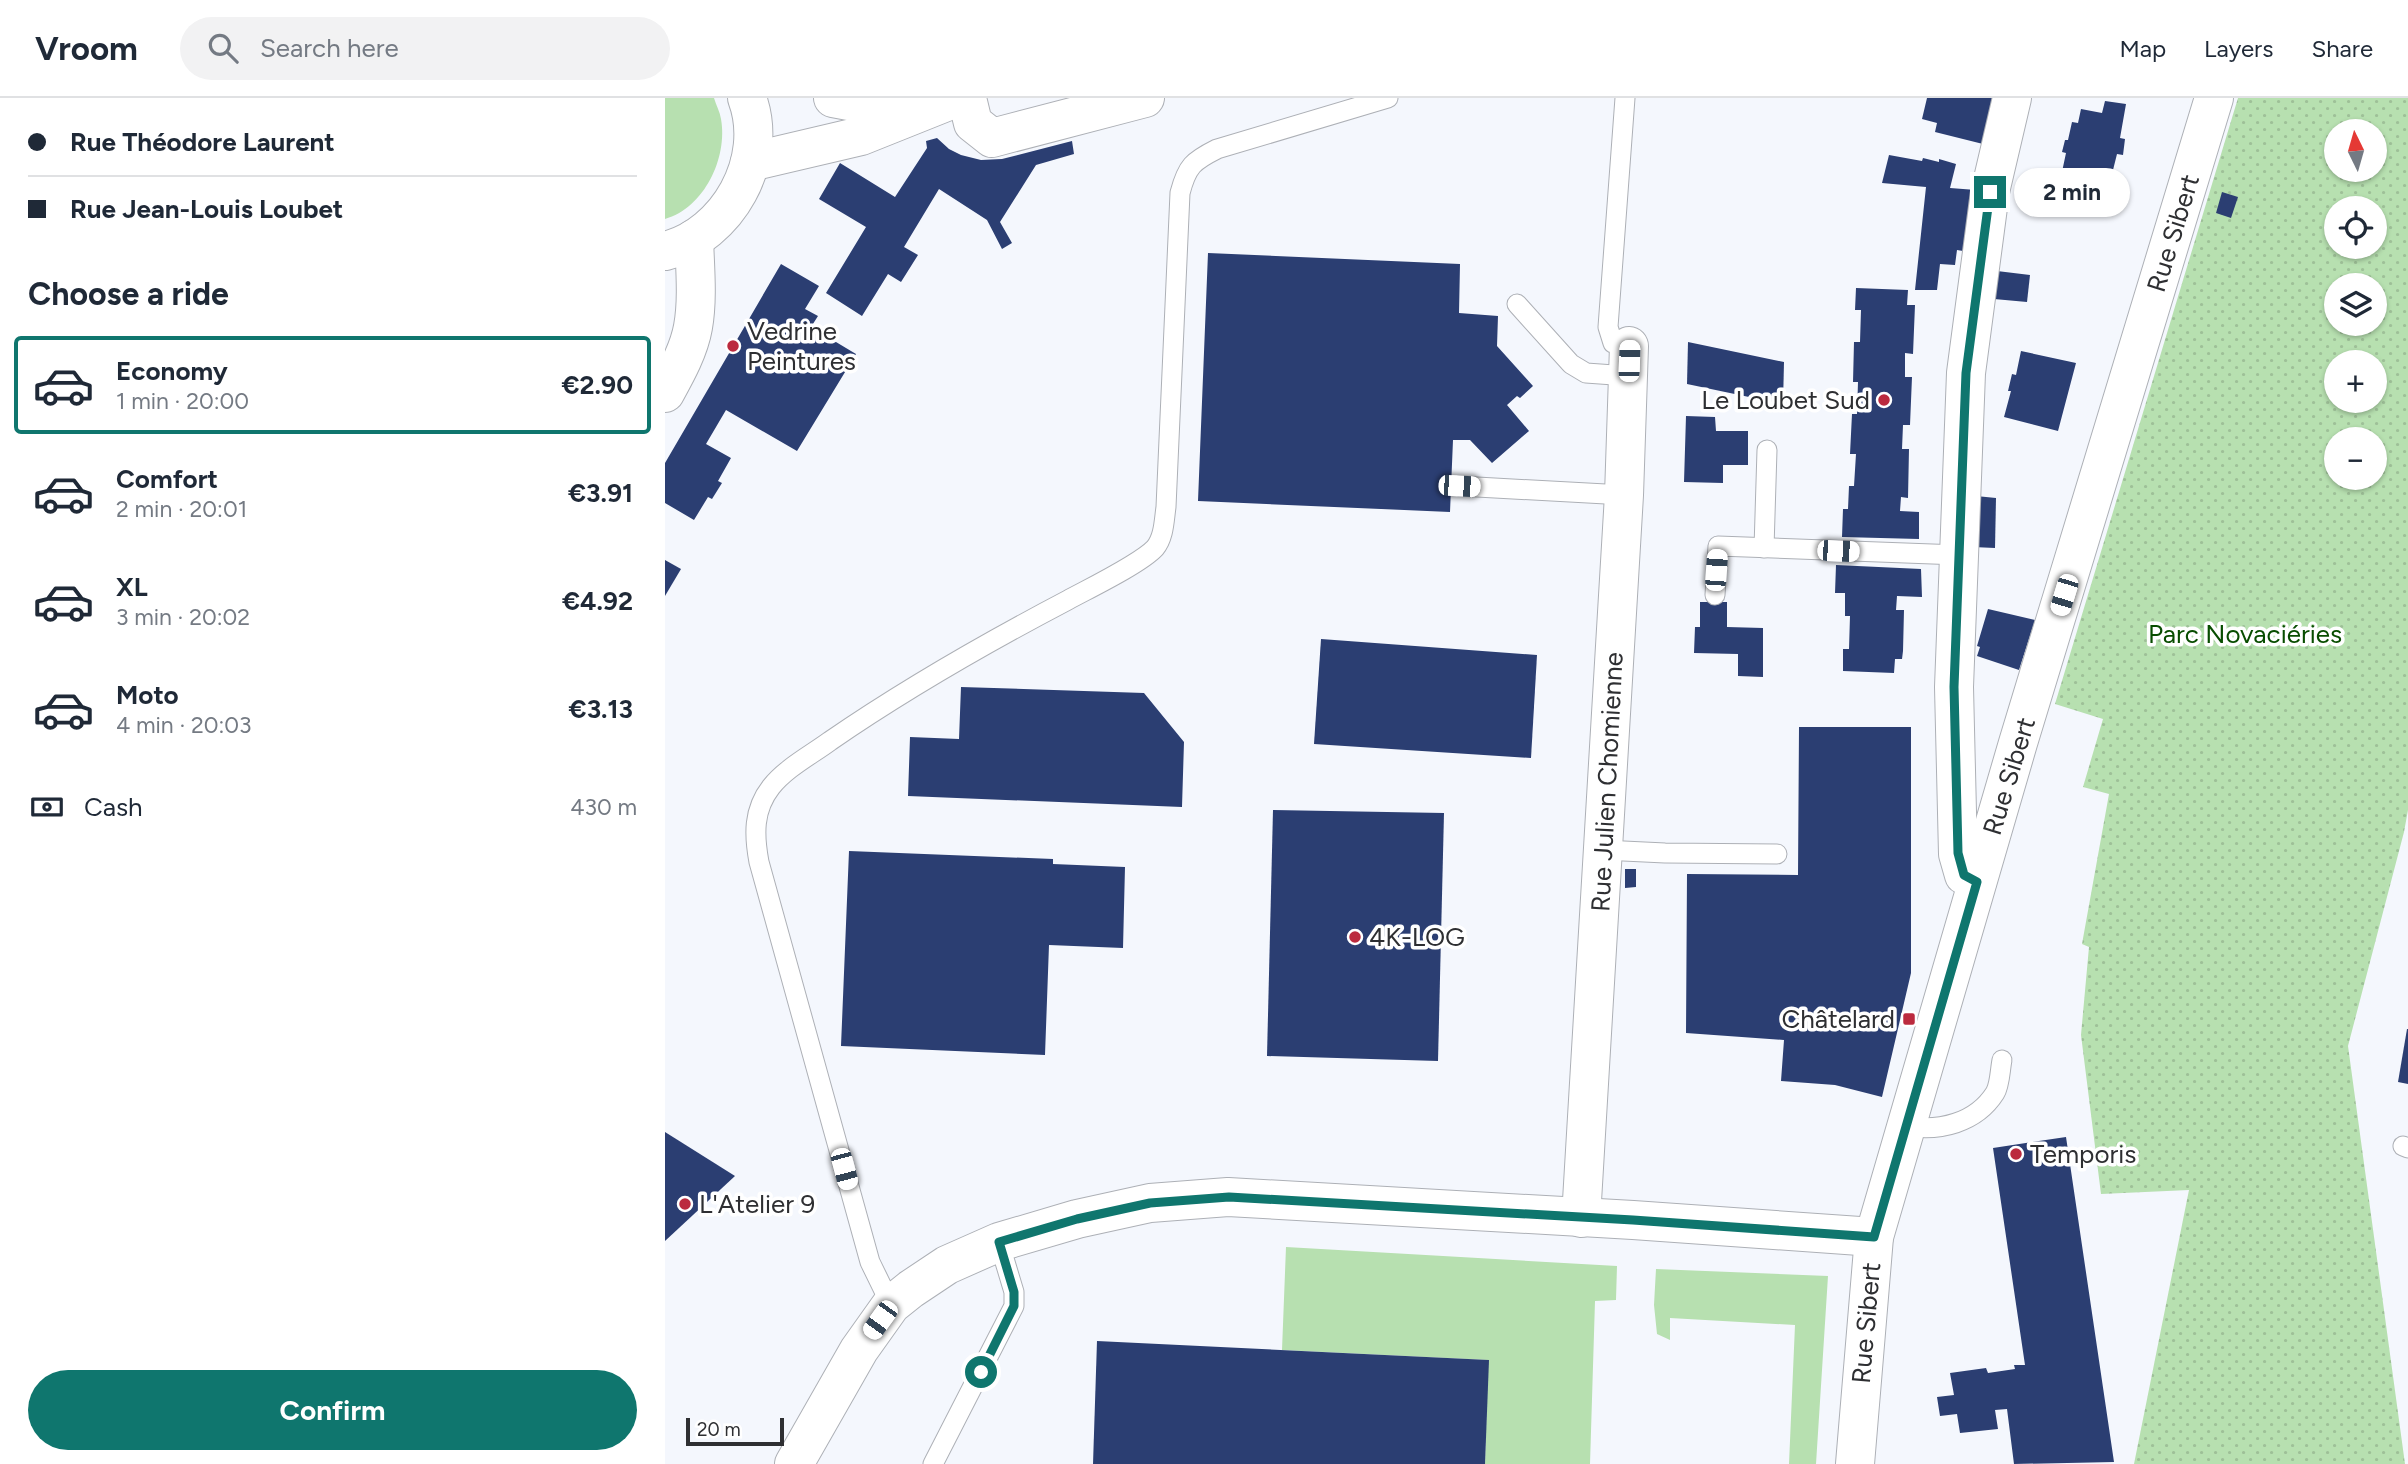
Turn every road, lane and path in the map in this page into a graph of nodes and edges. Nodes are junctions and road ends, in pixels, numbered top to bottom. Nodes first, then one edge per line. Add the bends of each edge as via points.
1 (747, 98) edge
2 (833, 98) edge
3 (1145, 98) edge
4 (1388, 98) edge
5 (1625, 98) edge
6 (2011, 98) edge
7 (2214, 98) edge
8 (949, 100) edge
9 (750, 162) junction
10 (679, 245) edge
11 (1517, 304) dead end
12 (665, 330) edge
13 (1629, 361) junction
14 (666, 391) edge
15 (1767, 450) dead end
16 (1459, 486) dead end
17 (1624, 495) junction
18 (1764, 548) junction
19 (1959, 555) junction
20 (1715, 595) dead end
21 (1603, 850) junction
22 (1777, 854) dead end
23 (1977, 882) junction
24 (2002, 1060) dead end
25 (1906, 1126) junction
26 (1581, 1218) junction
27 (1874, 1237) junction
28 (999, 1242) junction
29 (891, 1305) junction
30 (794, 1464) edge
31 (933, 1464) edge
32 (1855, 1464) edge

1 - 9 street via 754,134
2 - 8 street via 881,107
3 - 8 street via 992,138
4 - 29 lane via 1217,149 1196,160 1185,173 1166,508 1155,548 1091,588 962,656 851,727 771,786 758,812 754,835 759,862 870,1262
5 - 13 lane via 1608,327 1613,343
6 - 19 street via 1990,192 1966,373
7 - 23 street, Rue Sibert
8 - 9 street via 861,136
9 - 10 street via 739,193 720,219
10 - 14 street via 695,311 692,330
11 - 13 lane via 1571,364 1586,373
12 - 14 street
13 - 17 street, Rue Julien Chomienne
15 - 18 lane
16 - 17 lane
17 - 21 street, Rue Julien Chomienne
18 - 19 lane
18 - 20 lane via 1718,546
19 - 23 street via 1954,687 1958,853 1964,875
21 - 22 lane
21 - 26 street, Rue Julien Chomienne
23 - 25 street, Rue Sibert
24 - 25 lane via 1996,1091 1975,1116 1937,1129
25 - 27 street, Rue Sibert
26 - 27 street
26 - 28 street via 1229,1197 1150,1203
27 - 32 street, Rue Sibert
28 - 29 street via 947,1265
28 - 31 lane via 1014,1306
29 - 30 street via 859,1350

